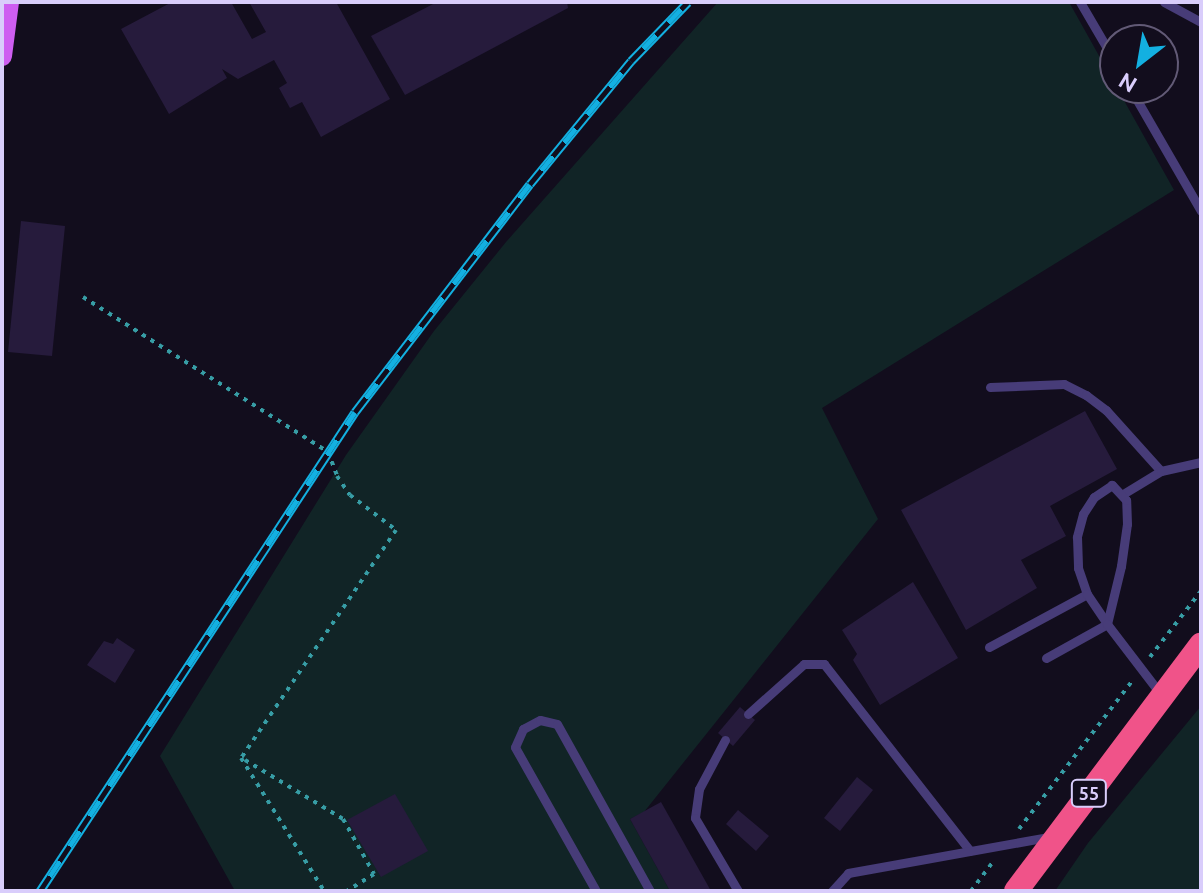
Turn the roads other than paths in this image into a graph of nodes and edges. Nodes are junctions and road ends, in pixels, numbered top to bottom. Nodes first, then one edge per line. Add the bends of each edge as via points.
1 (9, 2) edge
2 (1080, 2) edge
3 (1164, 2) edge
4 (1201, 22) edge
5 (1099, 35) edge
6 (2, 56) edge
7 (1139, 104) edge
8 (1201, 211) edge
9 (990, 387) dead end
10 (1201, 462) edge
11 (1161, 471) junction
12 (1123, 494) junction
13 (1087, 594) junction
14 (1107, 624) junction
15 (1201, 645) edge
16 (989, 647) dead end
17 (1046, 658) dead end
18 (1162, 696) junction
19 (748, 714) dead end
20 (725, 740) dead end
21 (1057, 836) junction
22 (970, 851) junction
23 (596, 891) edge
24 (650, 891) edge
25 (738, 891) edge
26 (832, 891) edge
27 (1016, 891) edge

1 - 6 main road
2 - 5 lane
3 - 4 lane
7 - 8 lane
9 - 11 lane via 1064,384 1106,410
10 - 11 lane
11 - 12 lane
12 - 13 lane via 1112,485 1105,488 1083,514 1077,554
12 - 14 lane via 1126,539
13 - 14 lane
13 - 16 lane
14 - 17 lane
14 - 18 lane
15 - 18 highway, 55
18 - 21 highway, 55
19 - 22 lane via 804,664 824,664
20 - 25 lane via 699,789 695,818
21 - 22 lane
21 - 27 highway, 55
22 - 26 lane via 848,873
23 - 24 lane via 515,747 523,729 540,720 557,724

